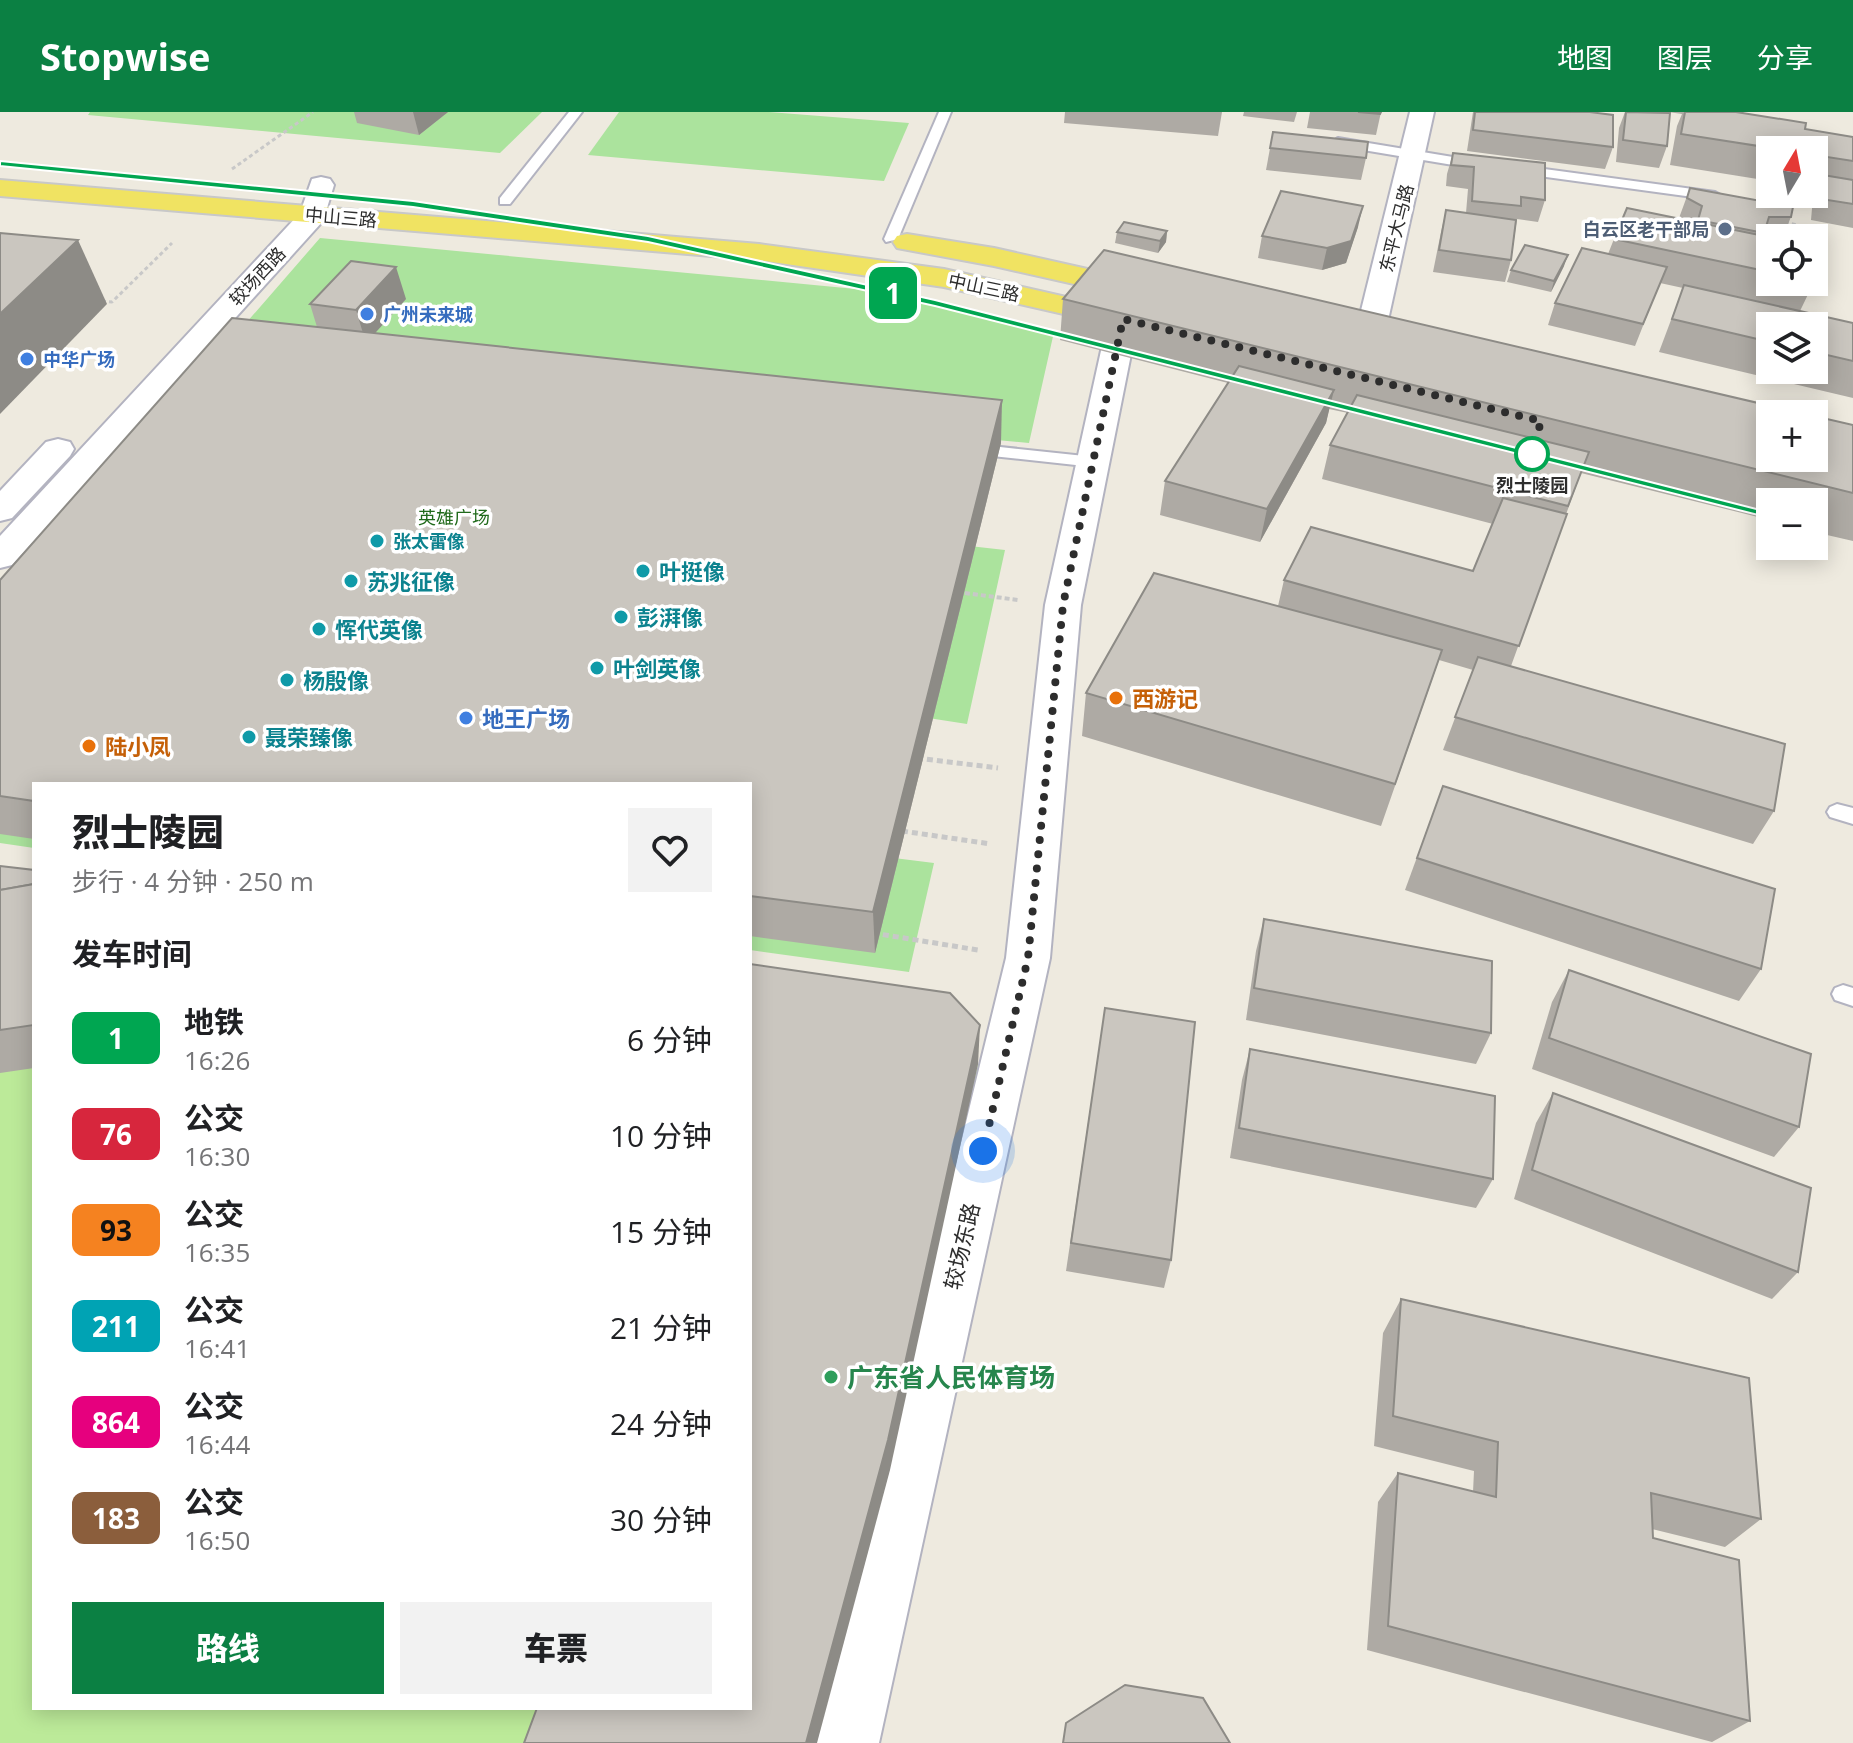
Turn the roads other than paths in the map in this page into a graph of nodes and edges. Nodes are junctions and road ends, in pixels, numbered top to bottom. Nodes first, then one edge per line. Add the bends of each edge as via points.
1 (576, 112) edge
2 (945, 112) edge
3 (1422, 112) edge
4 (1330, 141) edge
5 (1414, 156) junction
6 (1485, 166) edge
7 (1500, 168) edge
8 (222, 176) road end
9 (334, 186) junction
10 (0, 188) edge
11 (476, 199) dead end
12 (505, 201) junction
13 (535, 204) dead end
14 (1783, 209) edge
15 (278, 212) junction
16 (313, 215) junction
17 (861, 236) dead end
18 (891, 239) junction
19 (1170, 297) edge
20 (185, 312) dead end
21 (1138, 323) joint
22 (1337, 336) edge
23 (1382, 346) joint
24 (82, 423) dead end
25 (1094, 462) junction
26 (955, 472) edge
27 (0, 511) edge
28 (0, 557) edge
29 (847, 1743) edge

1 - 12 lane
2 - 18 lane
3 - 5 street, 东平大马路
4 - 5 lane
5 - 6 lane
5 - 23 street, 东平大马路
7 - 14 lane via 1664,187
8 - 9 main road, 中山三路
9 - 15 street, 较场西路
9 - 16 street, 较场西路
10 - 15 main road, 中山三路
11 - 12 main road
12 - 13 main road
15 - 16 main road, 中山三路
15 - 20 street, 较场西路
16 - 21 main road, 中山三路 via 850,263 958,281
16 - 28 street, 较场西路 via 130,428
17 - 18 main road, 中山三路
18 - 19 main road, 中山三路
21 - 25 street, 较场东路
22 - 23 main road
24 - 27 street
25 - 26 lane via 991,451 959,460
25 - 29 street, 较场东路 via 1063,605 1028,958

